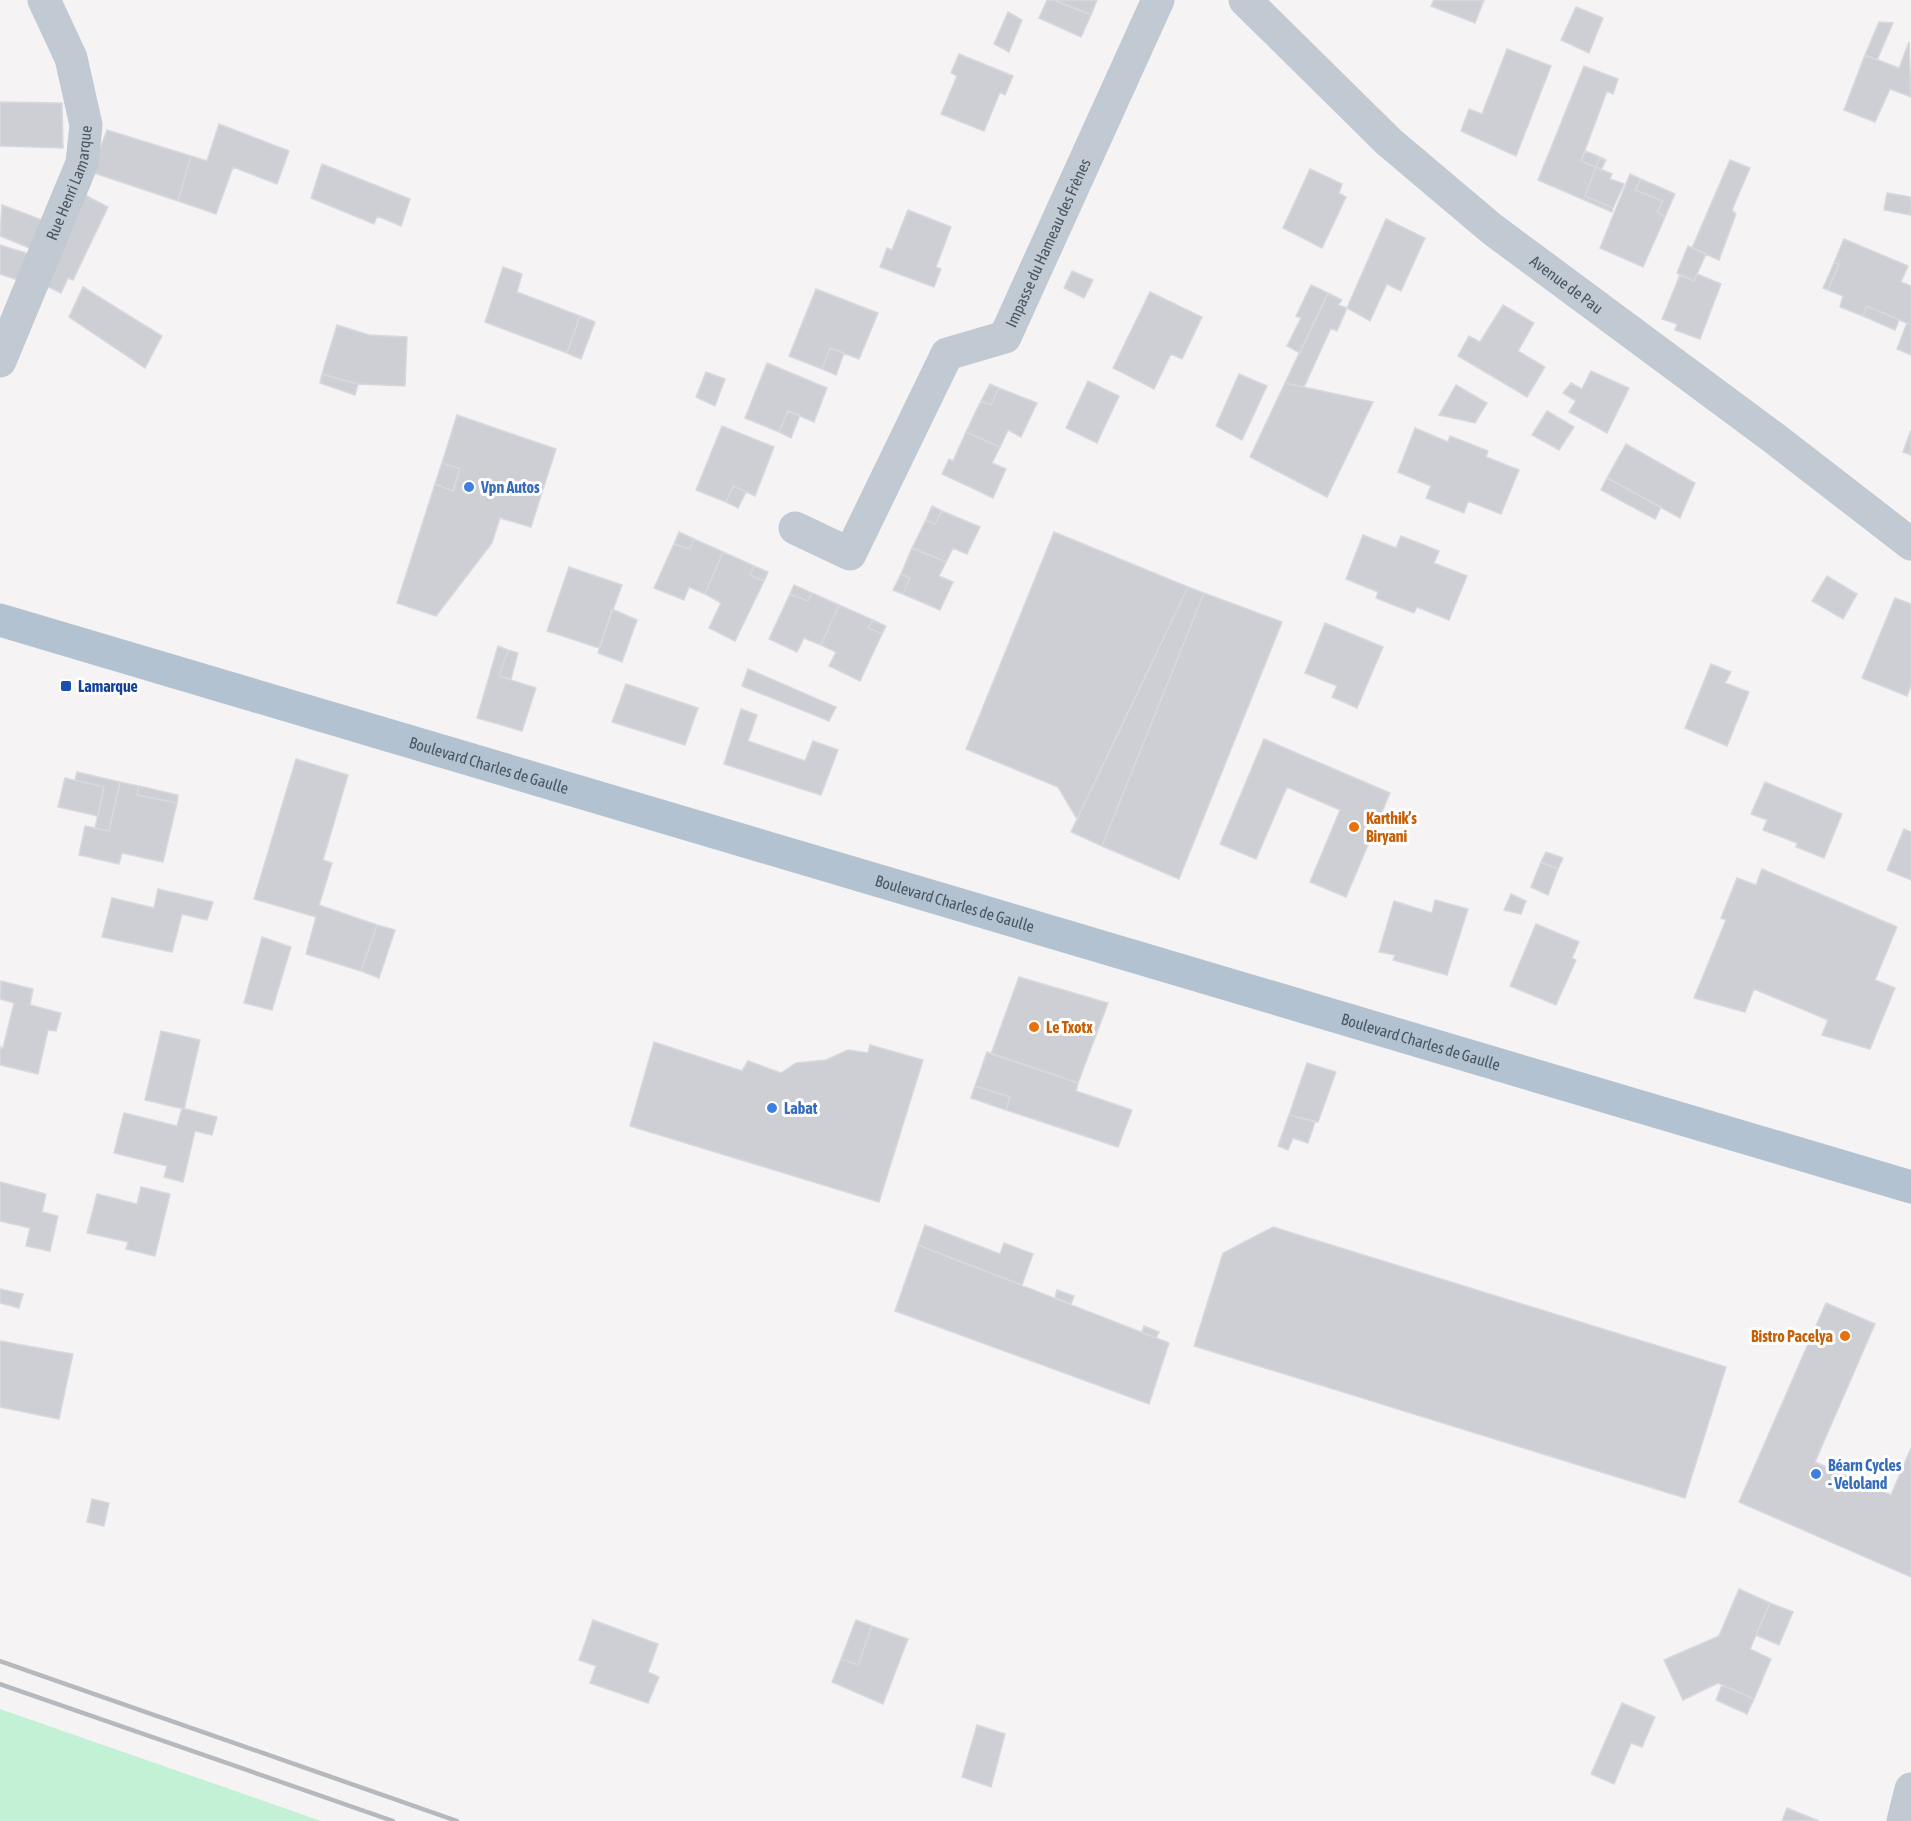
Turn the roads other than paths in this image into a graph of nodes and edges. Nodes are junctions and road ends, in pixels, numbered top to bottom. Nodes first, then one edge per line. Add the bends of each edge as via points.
1 (44, 0) edge
2 (1158, 0) edge
3 (1245, 0) edge
4 (0, 361) edge
5 (795, 528) dead end
6 (1911, 544) edge
7 (0, 620) edge
8 (1911, 1187) edge
9 (1911, 1789) edge
10 (1903, 1821) edge

1 - 4 street, Rue Henri Lamarque via 71,58 86,124 82,163
2 - 5 street, Impasse du Hameau des Frènes via 1005,338 947,354 850,554
3 - 6 street, Avenue de Pau via 1389,142 1492,230
7 - 8 main road, Boulevard Charles de Gaulle
9 - 10 street

